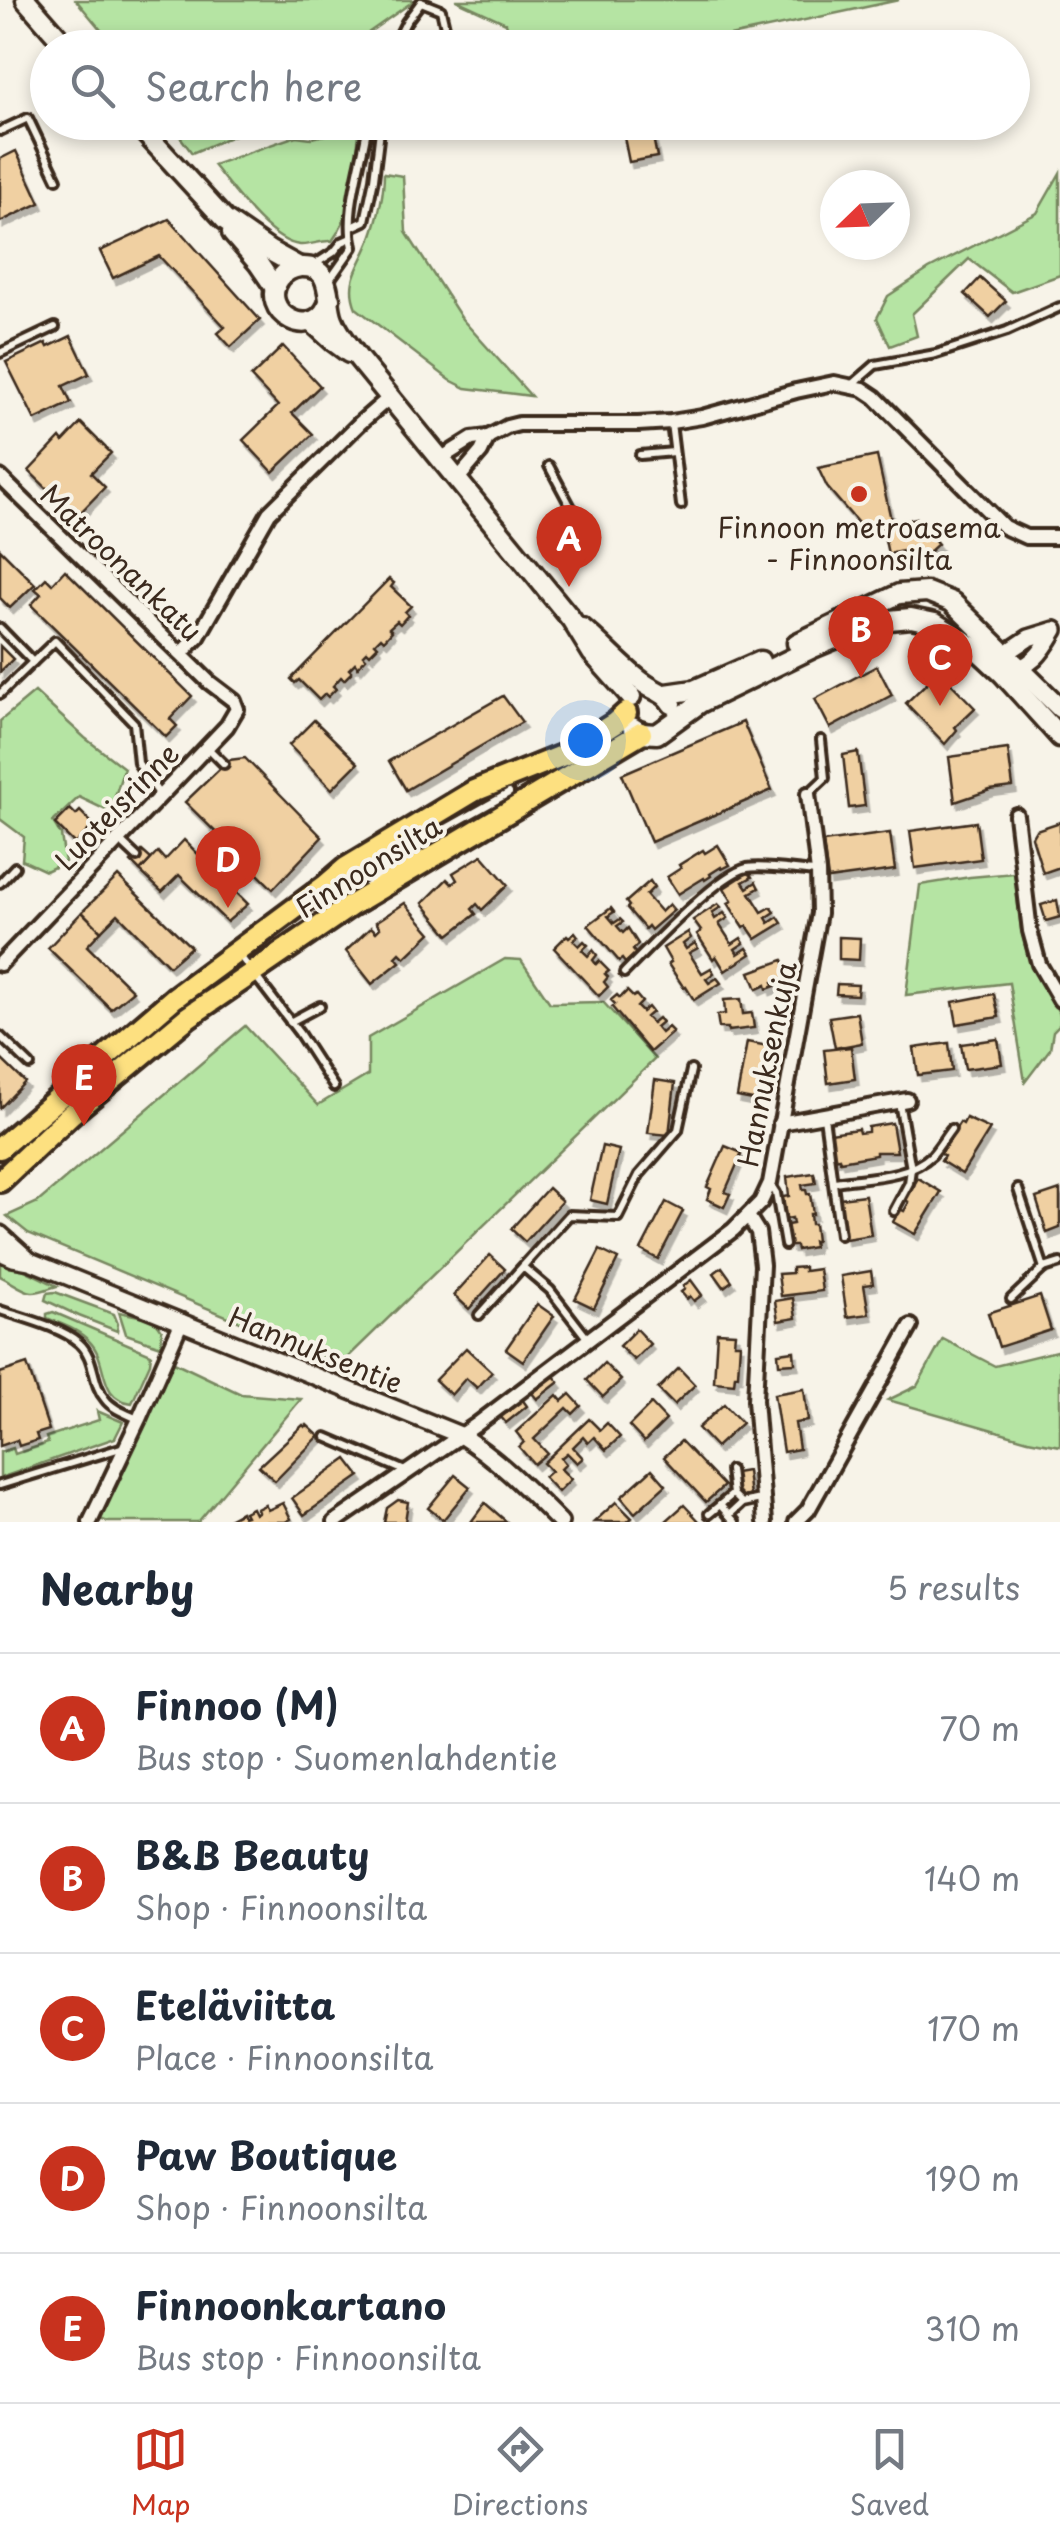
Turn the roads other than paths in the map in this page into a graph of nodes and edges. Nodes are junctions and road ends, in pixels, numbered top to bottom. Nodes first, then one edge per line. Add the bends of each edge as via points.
1 (26, 0) edge
2 (421, 1) edge
3 (52, 30) edge
4 (402, 30) edge
5 (446, 30) edge
6 (30, 122) edge
7 (0, 130) edge
8 (38, 140) edge
9 (152, 140) edge
10 (366, 140) edge
11 (379, 140) edge
12 (57, 179) dead end
13 (225, 220) junction
14 (352, 227) junction
15 (351, 238) junction
16 (304, 268) junction
17 (328, 291) junction
18 (275, 294) junction
19 (1060, 307) edge
20 (311, 321) junction
21 (55, 327) dead end
22 (0, 353) edge
23 (358, 358) junction
24 (851, 386) junction
25 (390, 397) junction
26 (671, 422) junction
27 (488, 437) junction
28 (674, 452) junction
29 (640, 456) dead end
30 (440, 459) junction
31 (549, 466) dead end
32 (0, 477) edge
33 (457, 480) junction
34 (681, 505) dead end
35 (581, 526) dead end
36 (1060, 537) edge
37 (571, 619) junction
38 (0, 628) edge
39 (181, 654) junction
40 (33, 662) junction
41 (1010, 666) junction
42 (209, 682) joint
43 (657, 691) junction
44 (0, 694) edge
45 (628, 705) junction
46 (1060, 708) edge
47 (670, 724) junction
48 (641, 733) junction
49 (1060, 737) edge
50 (821, 740) dead end
51 (207, 747) junction
52 (224, 764) dead end
53 (508, 793) dead end
54 (160, 794) junction
55 (808, 794) joint
56 (1016, 815) dead end
57 (118, 839) junction
58 (409, 850) junction
59 (136, 857) dead end
60 (15, 867) dead end
61 (818, 872) junction
62 (0, 883) edge
63 (325, 886) junction
64 (350, 906) junction
65 (236, 951) junction
66 (1, 960) edge
67 (252, 973) junction
68 (624, 974) dead end
69 (1060, 1000) edge
70 (320, 1006) dead end
71 (290, 1022) junction
72 (0, 1036) edge
73 (30, 1065) dead end
74 (692, 1070) dead end
75 (334, 1087) dead end
76 (903, 1101) joint
77 (824, 1116) junction
78 (780, 1123) junction
79 (951, 1128) dead end
80 (0, 1148) edge
81 (911, 1169) junction
82 (0, 1181) edge
83 (834, 1182) junction
84 (770, 1183) junction
85 (1018, 1189) dead end
86 (894, 1211) dead end
87 (748, 1216) junction
88 (0, 1234) edge
89 (840, 1235) dead end
90 (785, 1245) dead end
91 (0, 1252) edge
92 (30, 1260) junction
93 (1060, 1263) edge
94 (523, 1267) junction
95 (1044, 1268) junction
96 (1011, 1299) dead end
97 (0, 1310) edge
98 (479, 1316) dead end
99 (182, 1321) junction
100 (912, 1326) dead end
101 (587, 1339) junction
102 (139, 1419) junction
103 (460, 1435) junction
104 (326, 1437) dead end
105 (125, 1447) junction
106 (730, 1470) dead end
107 (406, 1472) junction
108 (0, 1485) edge
109 (733, 1494) junction
110 (762, 1499) junction
111 (742, 1503) junction
112 (720, 1505) junction
113 (709, 1514) dead end
114 (729, 1515) junction
115 (342, 1520) edge
116 (90, 1522) edge
117 (560, 1522) edge
118 (736, 1522) edge
119 (765, 1522) edge
120 (796, 1522) edge

1 - 3 main road
2 - 4 lane
2 - 5 lane via 442,10
6 - 7 lane
8 - 12 lane
9 - 13 main road
10 - 14 lane
11 - 14 lane via 364,220
13 - 16 main road
13 - 18 main road
14 - 15 lane
15 - 16 lane
15 - 17 lane via 353,247
16 - 17 main road via 320,274
16 - 18 main road via 284,274
17 - 20 main road via 324,312
17 - 23 main road via 332,319
18 - 20 main road via 285,317
19 - 24 lane via 1008,332 875,365
20 - 23 main road
21 - 22 lane
23 - 25 main road
24 - 26 street via 834,383
24 - 36 street via 875,398 1004,527 1026,537
25 - 30 main road
25 - 39 street via 269,512 198,637
26 - 27 street via 530,423
26 - 28 lane
27 - 30 street
27 - 33 street
28 - 29 lane
28 - 34 lane
30 - 33 main road
31 - 35 lane
32 - 39 street, Matroonankatu
33 - 37 main road
37 - 43 main road
37 - 45 main road
38 - 40 lane
39 - 42 street, Matroonankatu
40 - 44 lane
40 - 54 lane via 55,640 82,668 134,723 138,764
41 - 43 main road via 952,602 913,592 694,690
41 - 46 main road
41 - 47 main road via 946,628 896,618 796,657
41 - 49 main road
42 - 51 street, Luoteisrinne via 237,709
43 - 45 main road via 639,690
43 - 47 main road via 673,708
45 - 48 main road via 633,729
45 - 63 main road, Finnoonsilta via 615,723 566,754 474,791
47 - 48 main road via 657,734
48 - 64 main road, Finnoonsilta
50 - 55 lane via 825,778
51 - 52 lane
51 - 54 street, Luoteisrinne
53 - 58 lane
54 - 57 street, Luoteisrinne
55 - 61 street, Hannuksenkuja
56 - 69 street via 1026,912 1039,964
57 - 59 lane
57 - 66 street, Luoteisrinne
58 - 63 lane
58 - 64 lane
60 - 62 lane
61 - 68 lane via 750,867 731,875
61 - 78 street, Hannuksenkuja via 820,913
63 - 65 main road, Finnoonsilta
64 - 67 main road, Finnoonsilta
65 - 67 lane
65 - 80 main road, Finnoonsilta
67 - 71 lane
67 - 82 main road, Finnoonsilta via 140,1055
70 - 71 lane
71 - 75 lane
72 - 73 lane
74 - 94 lane via 678,1130 638,1175 618,1217 569,1216
76 - 77 street
76 - 81 lane
77 - 78 street
77 - 83 lane
78 - 84 street, Hannuksenkuja
79 - 81 lane via 934,1153
81 - 83 lane
81 - 86 lane
83 - 89 lane
84 - 87 street, Hannuksenkuja
84 - 90 lane
85 - 95 lane
87 - 101 street, Hannuksenkuja
87 - 110 street via 758,1232 762,1265 755,1400
88 - 92 street, Hannuksentie
91 - 92 street, Hannuksentie
92 - 99 street, Hannuksentie
93 - 95 lane
94 - 98 lane
94 - 101 lane
95 - 96 lane
97 - 102 lane via 78,1343 104,1398
99 - 102 street
99 - 103 street, Hannuksentie
100 - 120 street
101 - 103 street, Hannuksenkuja
102 - 105 street
103 - 107 street, Hannuksenkuja
103 - 117 street, Hannuksentie via 508,1470
104 - 107 lane
105 - 108 lane
105 - 116 street
106 - 109 lane
107 - 115 street, Hannuksenkuja
109 - 111 lane
109 - 112 lane
110 - 111 lane
110 - 119 street
111 - 114 lane
112 - 113 lane
112 - 114 lane
114 - 118 lane

